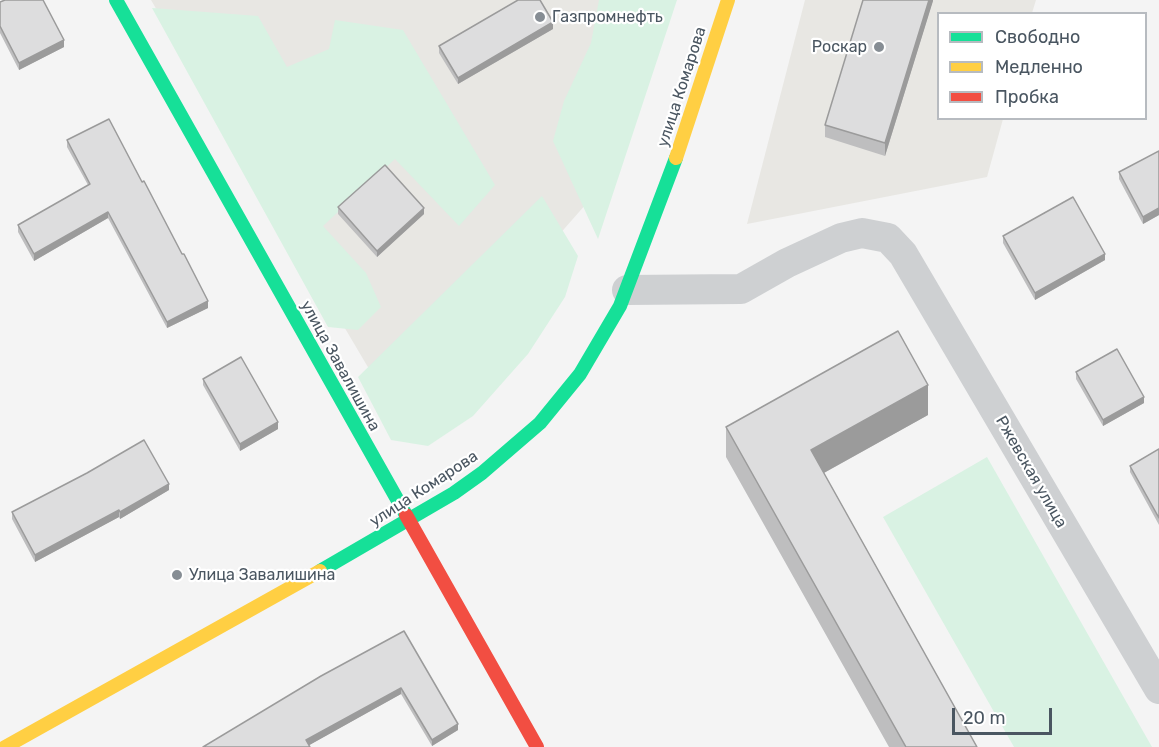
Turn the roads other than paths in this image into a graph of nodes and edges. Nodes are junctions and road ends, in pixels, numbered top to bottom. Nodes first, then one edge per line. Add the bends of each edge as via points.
1 (116, 0) edge
2 (728, 0) edge
3 (627, 291) junction
4 (408, 520) junction
5 (1159, 689) edge
6 (5, 747) edge
7 (537, 747) edge

1 - 4 main road, улица Завалишина
2 - 3 main road, улица Комарова via 680,148
3 - 4 main road, улица Комарова via 580,374 540,423 482,473
3 - 5 street, Ржевская улица via 741,289 841,238 862,233 888,238 903,254
4 - 6 main road, улица Комарова
4 - 7 main road, улица Завалишина

